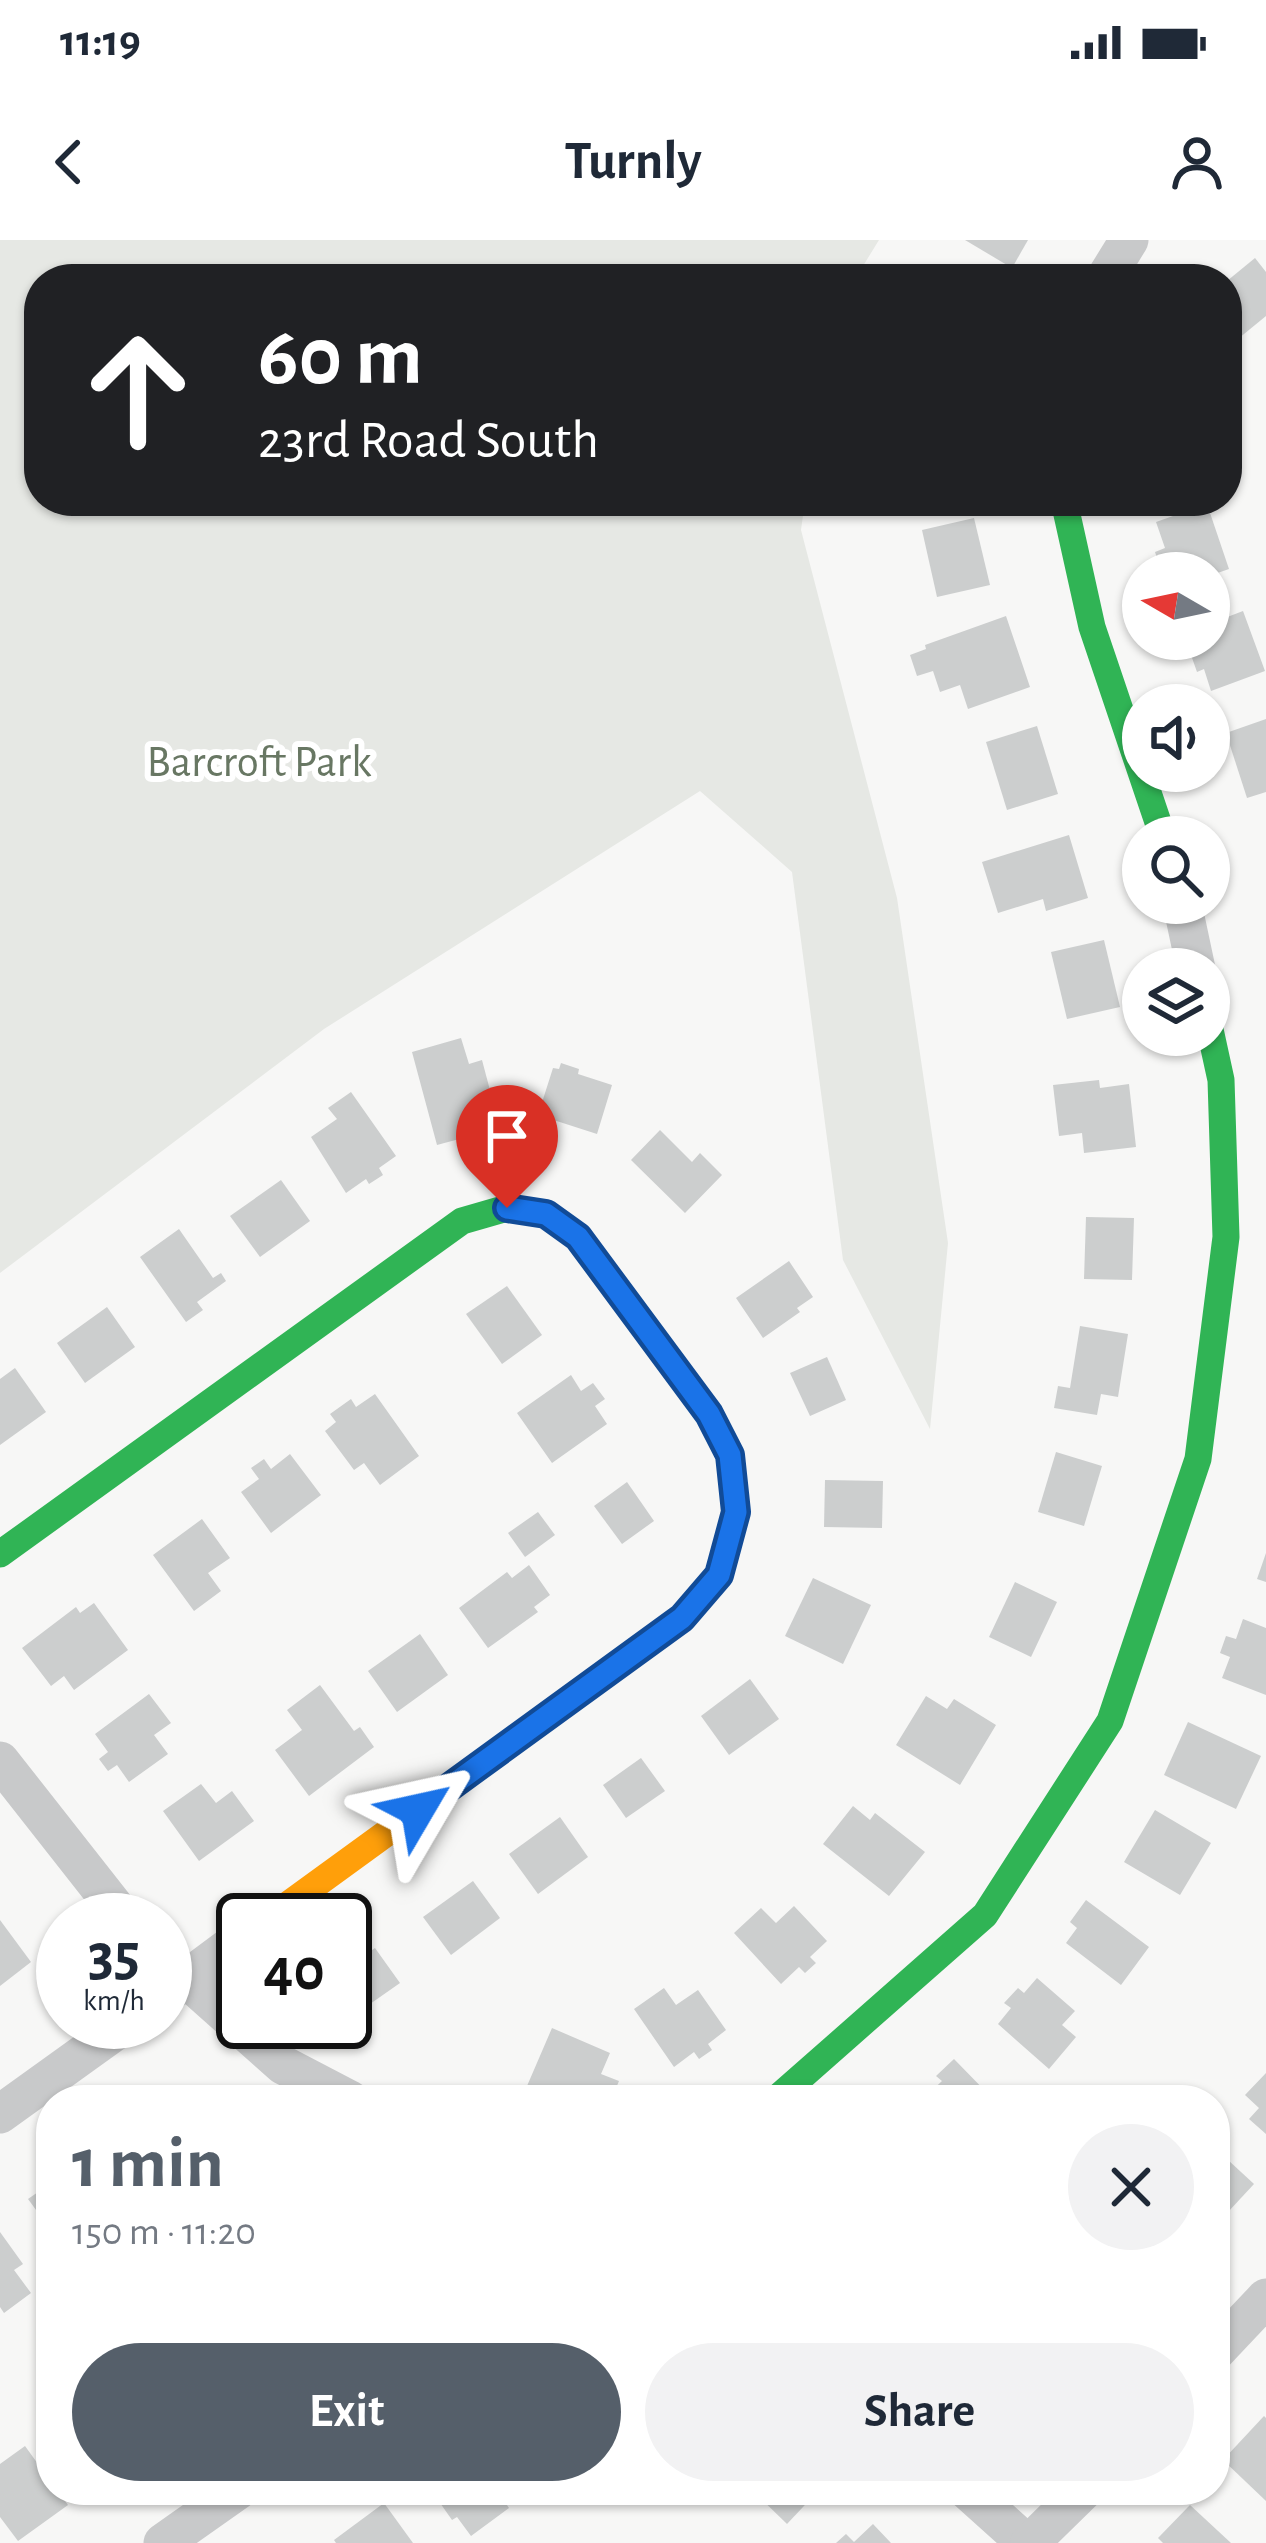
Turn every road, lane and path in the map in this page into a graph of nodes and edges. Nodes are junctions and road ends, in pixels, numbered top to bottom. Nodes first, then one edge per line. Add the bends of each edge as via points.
1 (1067, 516) edge
2 (1156, 816) edge
3 (1216, 1056) edge
4 (0, 1554) edge
5 (0, 1761) edge
6 (100, 1893) edge
7 (304, 1893) edge
8 (192, 1994) edge
9 (90, 2049) edge
10 (40, 2085) edge
11 (321, 2085) edge
12 (792, 2085) edge
13 (36, 2088) edge
14 (0, 2114) edge
15 (1266, 2298) edge
16 (1230, 2336) edge
17 (217, 2505) edge
18 (984, 2505) edge
19 (1068, 2505) edge
20 (163, 2543) edge
21 (1028, 2543) edge

1 - 2 street via 1092,627
3 - 12 street via 1226,1237 1198,1460 1110,1721 985,1915
4 - 7 street via 462,1221 507,1208 546,1214 578,1237 709,1414 730,1455 736,1512 719,1575 682,1618
5 - 6 street
8 - 11 street
9 - 10 street
13 - 14 street
15 - 16 street
17 - 20 street
18 - 21 street
19 - 21 street

